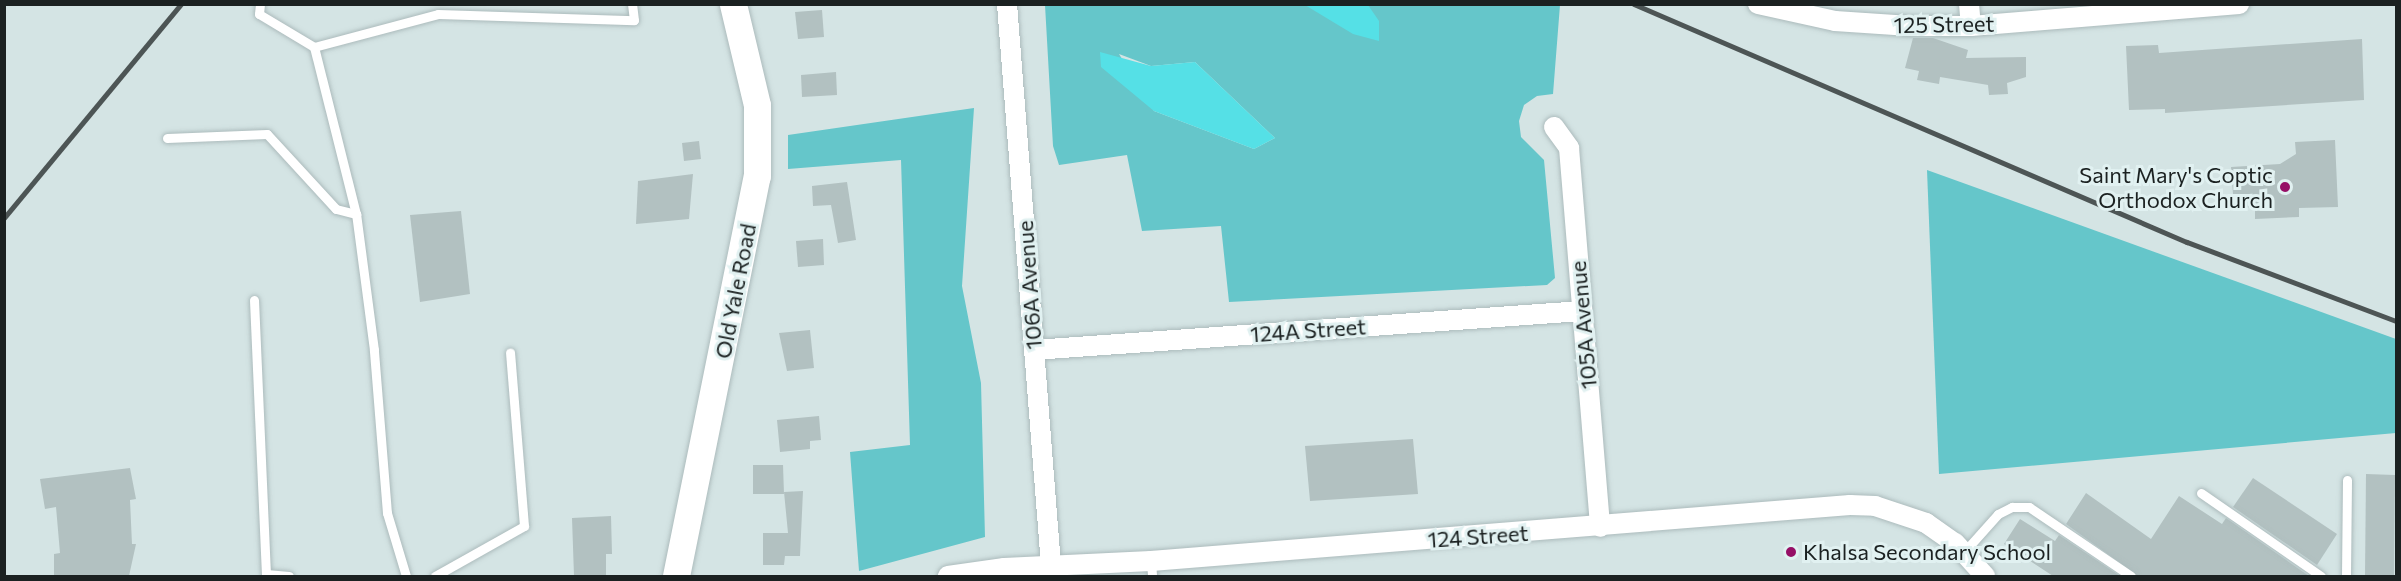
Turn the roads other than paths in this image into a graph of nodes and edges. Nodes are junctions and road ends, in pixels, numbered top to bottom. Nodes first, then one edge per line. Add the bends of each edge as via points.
1 (260, 4) edge
2 (632, 4) edge
3 (734, 4) edge
4 (1007, 4) edge
5 (1758, 4) edge
6 (1969, 4) edge
7 (2239, 4) edge
8 (1971, 26) junction
9 (314, 47) junction
10 (1554, 127) dead end
11 (167, 138) dead end
12 (356, 214) junction
13 (254, 300) dead end
14 (1582, 311) junction
15 (1034, 350) junction
16 (510, 353) dead end
17 (2347, 480) dead end
18 (2201, 493) dead end
19 (1600, 527) junction
20 (1964, 552) junction
21 (1051, 565) junction
22 (1152, 569) edge
23 (289, 576) edge
24 (406, 576) edge
25 (435, 576) edge
26 (676, 576) edge
27 (948, 576) edge
28 (1985, 576) edge
29 (2131, 576) edge
30 (2321, 576) edge
31 (2346, 576) edge

1 - 9 lane via 259,14
2 - 9 lane via 634,20 438,14
3 - 26 main road, Old Yale Road via 756,105 757,176
4 - 15 street, 106A Avenue
5 - 8 street, 125 Street via 1867,25
6 - 8 street
7 - 8 street, 125 Street
9 - 12 lane
10 - 14 street, 105A Avenue via 1569,148
11 - 12 lane via 267,134 336,209
12 - 24 lane via 374,350 387,513
13 - 23 lane via 266,574
14 - 15 street, 124A Street
14 - 19 street, 105A Avenue
15 - 21 street, 106A Avenue
16 - 25 lane via 524,526
17 - 31 lane
18 - 30 lane
19 - 20 street, 124 Street via 1875,506 1926,523
19 - 22 street, 124 Street
20 - 28 street, 124 Street
20 - 29 lane via 1998,514 2012,507 2029,507
21 - 22 street, 124 Street
21 - 27 street, 124 Street

